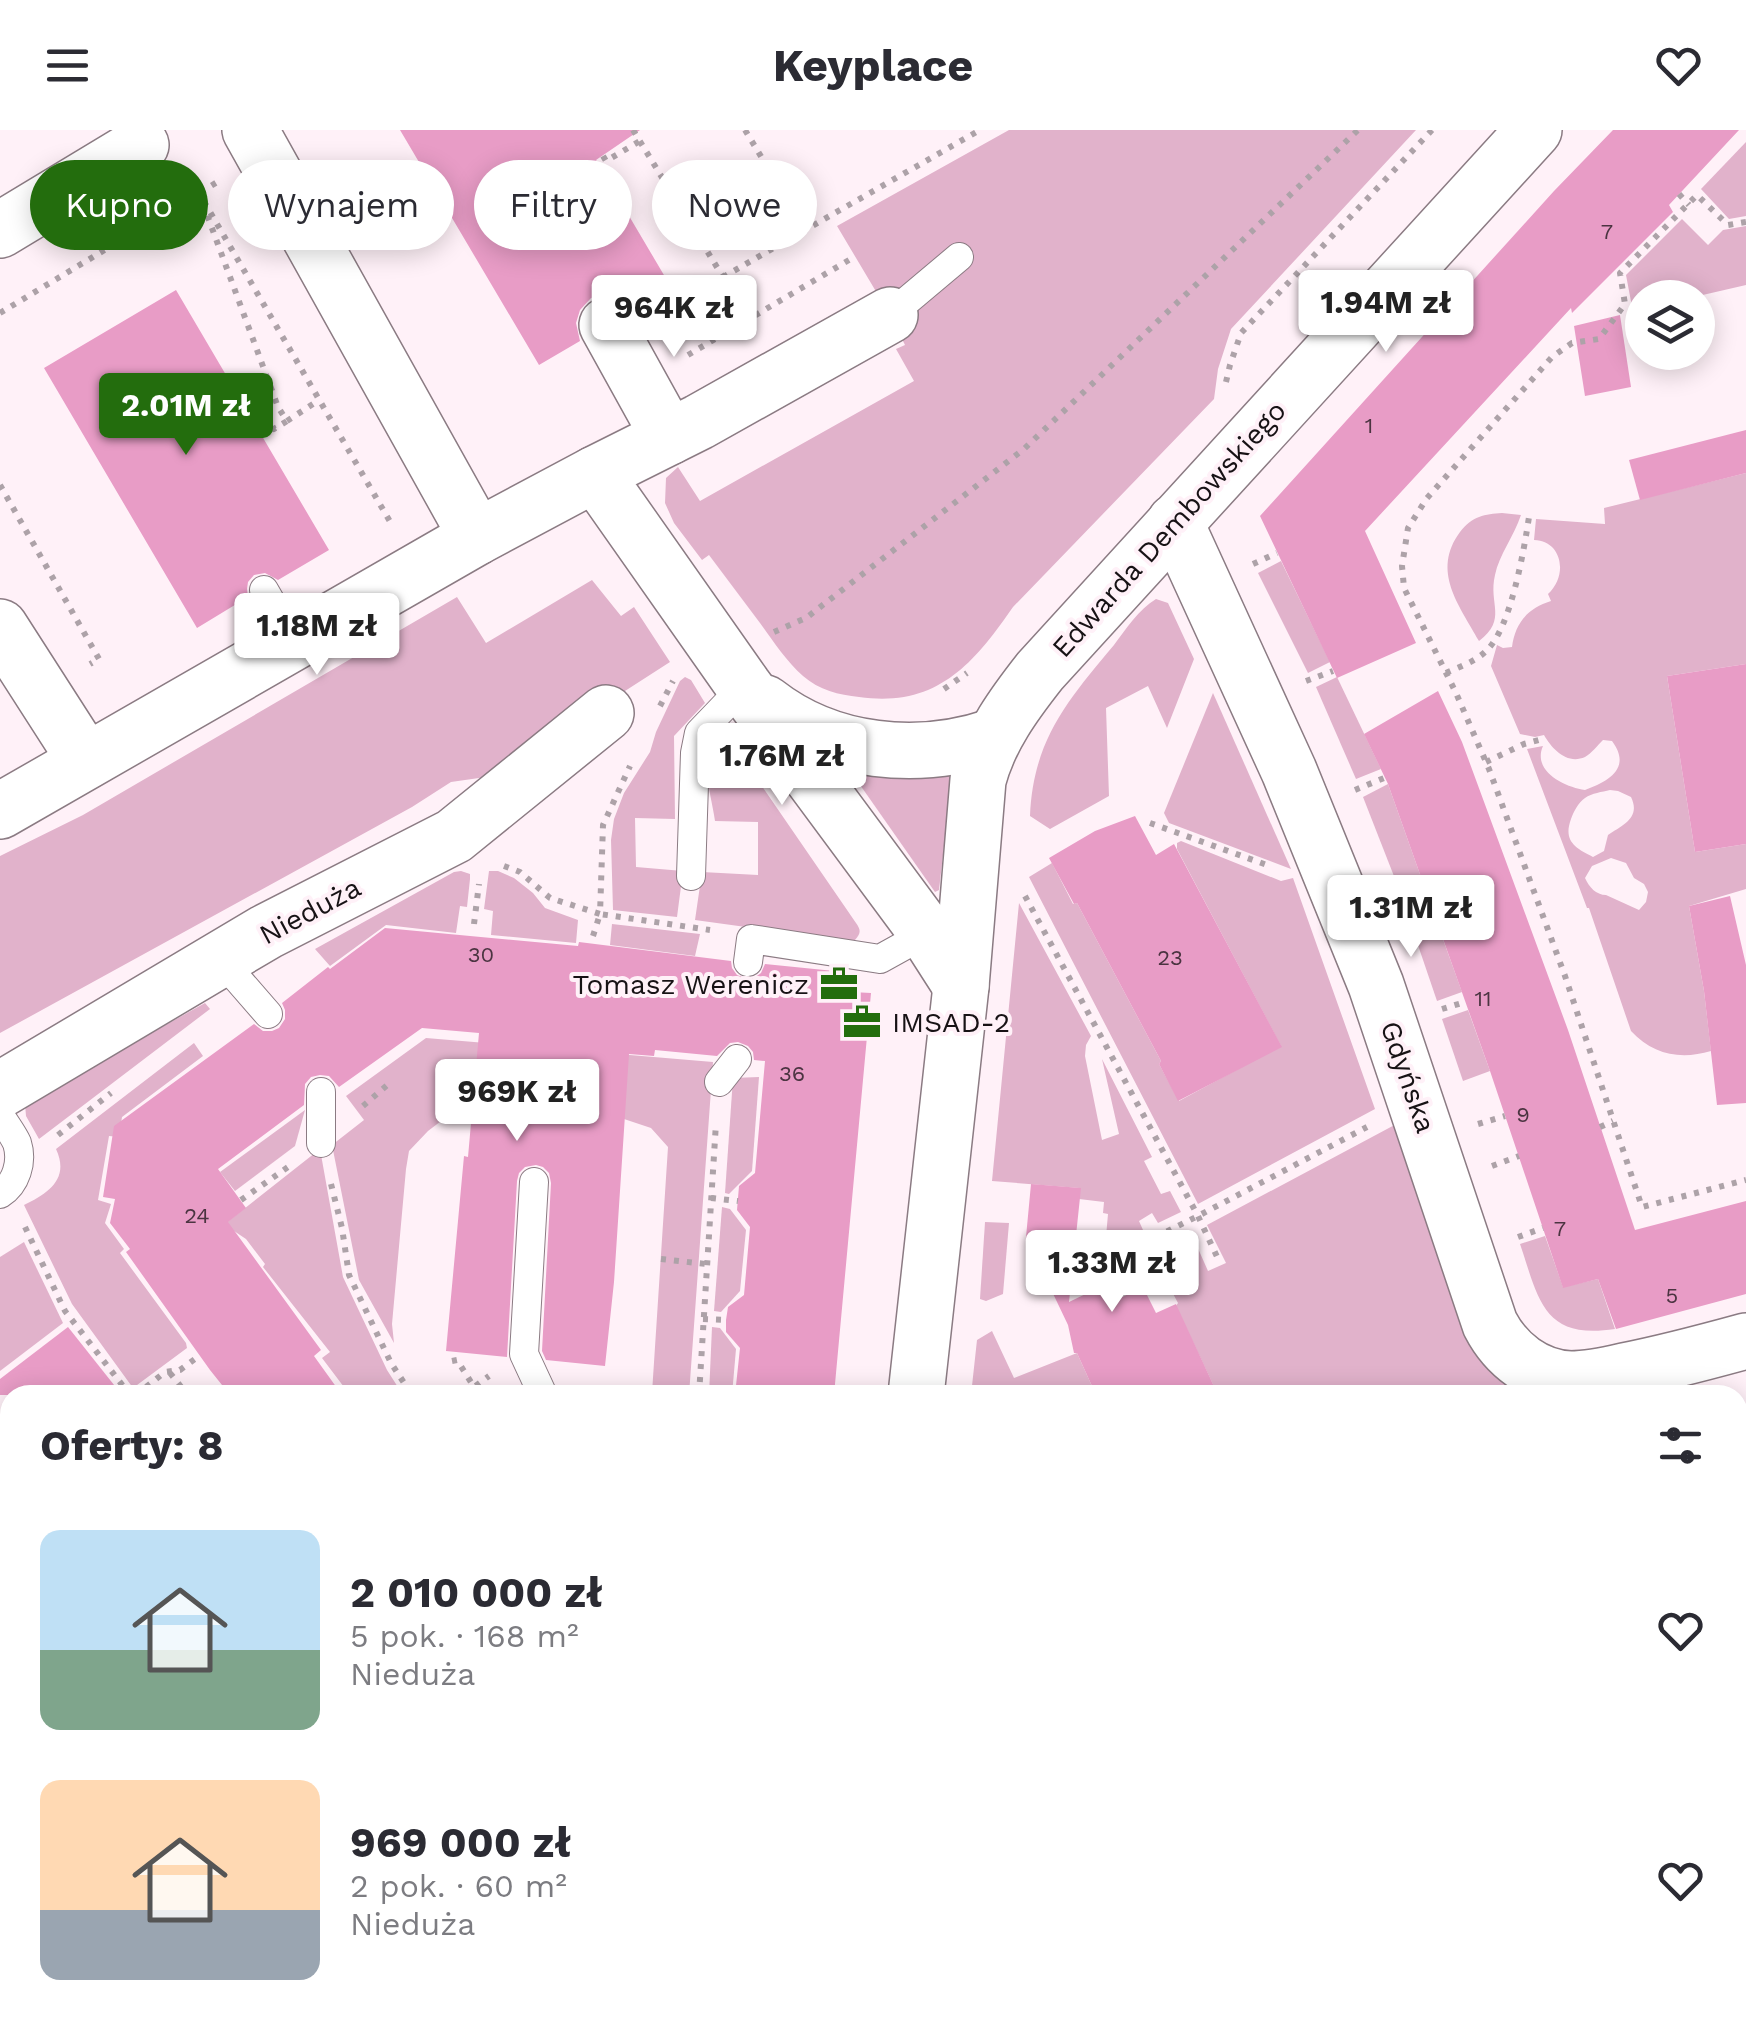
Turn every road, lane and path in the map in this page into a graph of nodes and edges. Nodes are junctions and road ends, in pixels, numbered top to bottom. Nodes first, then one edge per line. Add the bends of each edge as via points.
1 (633, 130) edge
2 (745, 130) edge
3 (980, 130) edge
4 (1358, 130) edge
5 (1432, 130) edge
6 (1534, 130) edge
7 (640, 141) junction
8 (257, 142) edge
9 (141, 145) dead end
10 (603, 156) dead end
11 (763, 160) edge
12 (208, 186) edge
13 (1679, 194) dead end
14 (1689, 204) junction
15 (208, 207) edge
16 (208, 215) edge
17 (817, 222) edge
18 (1746, 222) edge
19 (0, 230) edge
20 (105, 250) edge
21 (769, 250) edge
22 (959, 257) dead end
23 (723, 277) junction
24 (0, 313) edge
25 (890, 315) joint
26 (607, 325) dead end
27 (732, 329) dead end
28 (1226, 393) dead end
29 (320, 400) junction
30 (266, 416) dead end
31 (287, 420) junction
32 (669, 437) junction
33 (594, 474) junction
34 (0, 485) edge
35 (1529, 517) dead end
36 (1175, 522) junction
37 (394, 528) dead end
38 (478, 537) junction
39 (1277, 553) dead end
40 (1247, 566) dead end
41 (264, 590) dead end
42 (0, 627) edge
43 (294, 642) junction
44 (99, 658) dead end
45 (976, 664) dead end
46 (714, 671) junction
47 (1334, 671) dead end
48 (1446, 673) junction
49 (1300, 683) dead end
50 (936, 694) dead end
51 (630, 715) joint
52 (995, 736) junction
53 (1546, 738) dead end
54 (86, 761) junction
55 (1486, 762) junction
56 (632, 763) dead end
57 (1384, 778) dead end
58 (1349, 792) dead end
59 (0, 811) edge
60 (1150, 823) dead end
61 (491, 864) dead end
62 (1281, 870) dead end
63 (692, 876) dead end
64 (479, 879) dead end
65 (1425, 890) dead end
66 (1025, 895) dead end
67 (1392, 901) dead end
68 (600, 914) junction
69 (474, 924) dead end
70 (683, 925) dead end
71 (927, 933) junction
72 (593, 936) dead end
73 (220, 960) junction
74 (748, 962) dead end
75 (962, 986) junction
76 (1465, 1002) dead end
77 (1432, 1013) dead end
78 (268, 1014) dead end
79 (737, 1058) dead end
80 (719, 1082) joint
81 (0, 1090) edge
82 (321, 1092) dead end
83 (0, 1115) edge
84 (1505, 1116) dead end
85 (1613, 1120) junction
86 (1472, 1126) dead end
87 (1600, 1127) dead end
88 (1348, 1138) dead end
89 (321, 1142) joint
90 (1518, 1156) dead end
91 (1487, 1168) dead end
92 (1746, 1180) edge
93 (534, 1182) dead end
94 (4, 1192) edge
95 (710, 1198) junction
96 (241, 1200) dead end
97 (738, 1200) dead end
98 (1198, 1216) junction
99 (342, 1228) dead end
100 (1543, 1228) dead end
101 (1512, 1239) dead end
102 (661, 1260) dead end
103 (1219, 1261) dead end
104 (706, 1264) junction
105 (1097, 1266) dead end
106 (703, 1319) junction
107 (726, 1320) dead end
108 (1746, 1341) edge
109 (195, 1359) dead end
110 (452, 1362) dead end
111 (170, 1372) junction
112 (496, 1372) dead end
113 (125, 1385) edge
114 (147, 1385) edge
115 (178, 1385) edge
116 (410, 1385) edge
117 (473, 1385) edge
118 (477, 1385) edge
119 (538, 1385) edge
120 (699, 1385) edge
121 (917, 1385) edge

1 - 7 path
2 - 11 path
3 - 17 path
4 - 46 path via 1024,449 806,618
5 - 28 path via 1241,333
6 - 36 street, Edwarda Dembowskiego
7 - 10 path via 606,161
7 - 23 path
8 - 12 path
8 - 38 street
9 - 19 street
13 - 14 path
14 - 18 path via 1698,196 1728,225
14 - 48 path via 1620,273 1625,304 1599,339 1572,343 1552,356 1408,528 1404,588
15 - 29 path
16 - 31 path
20 - 24 path
21 - 23 path
22 - 25 lane
23 - 27 path
25 - 32 street
26 - 32 street
29 - 31 path
29 - 37 path
30 - 31 path via 274,429
32 - 33 street
33 - 38 street
33 - 46 street via 671,583
34 - 44 path
35 - 48 path via 1500,632 1485,653
36 - 52 street, Edwarda Dembowskiego via 1040,671
36 - 108 street, Gdyńska via 1369,968 1499,1341 1528,1366 1570,1378
38 - 43 street
39 - 40 path
41 - 43 lane
42 - 54 street
43 - 54 street
45 - 50 path
46 - 51 path
46 - 52 street via 794,722 867,747 916,752
46 - 63 lane via 695,754
46 - 71 street
47 - 49 path
48 - 55 path
51 - 73 street, Nieduża via 454,836
52 - 75 street, Edwarda Dembowskiego via 978,780
53 - 55 path
54 - 59 street
55 - 85 path
56 - 68 path via 603,825
57 - 58 path
60 - 62 path
61 - 68 path via 520,872 550,898
64 - 69 path
65 - 67 path
66 - 98 path
68 - 70 path
68 - 72 path
71 - 74 lane via 880,959 751,938
71 - 75 street
73 - 78 lane
73 - 81 street, Nieduża
75 - 121 street, Edwarda Dembowskiego
76 - 77 path
79 - 80 lane
80 - 95 path
82 - 89 lane
83 - 94 lane via 19,1161
84 - 86 path
85 - 87 path
85 - 92 path via 1642,1207
88 - 98 path
89 - 96 path
90 - 91 path
93 - 119 lane via 524,1354
94 - 113 path via 66,1311
95 - 97 path
95 - 104 path
98 - 103 path
98 - 105 path
99 - 116 path via 349,1275 391,1363
100 - 101 path
102 - 104 path
104 - 106 path
106 - 107 path
106 - 120 path
109 - 111 path
110 - 117 path via 457,1360
111 - 114 path
111 - 115 path
112 - 118 path

